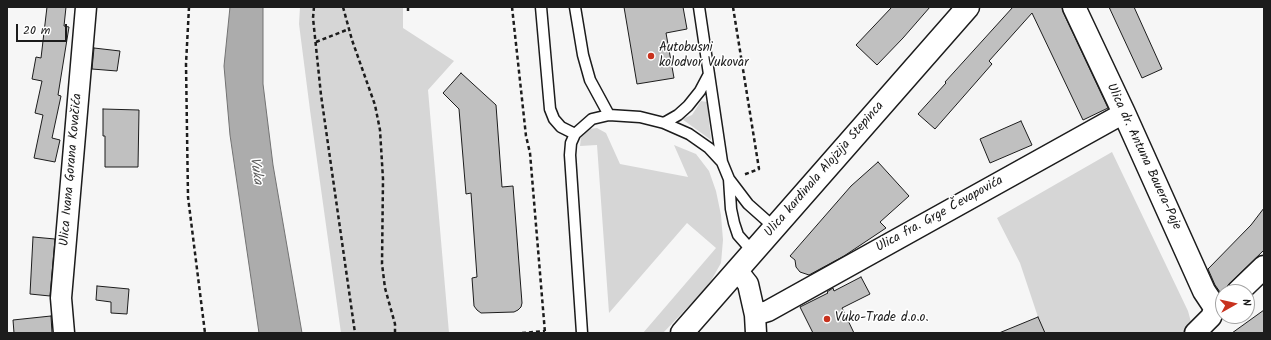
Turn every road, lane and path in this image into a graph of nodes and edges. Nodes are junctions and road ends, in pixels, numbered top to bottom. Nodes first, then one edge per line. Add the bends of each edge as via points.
1 (86, 7) edge
2 (189, 7) edge
3 (314, 7) edge
4 (343, 7) edge
5 (408, 7) edge
6 (512, 7) edge
7 (541, 7) edge
8 (575, 7) edge
9 (699, 7) edge
10 (733, 7) edge
11 (968, 7) edge
12 (1074, 7) edge
13 (408, 13) dead end
14 (349, 29) junction
15 (316, 42) junction
16 (709, 74) junction
17 (1124, 113) junction
18 (609, 115) junction
19 (664, 122) junction
20 (575, 134) junction
21 (722, 162) junction
22 (729, 179) junction
23 (775, 228) junction
24 (753, 252) junction
25 (1264, 267) edge
26 (737, 270) junction
27 (1246, 284) edge
28 (1215, 304) edge
29 (1215, 312) edge
30 (755, 324) edge
31 (545, 332) edge
32 (64, 333) edge
33 (205, 333) edge
34 (355, 333) edge
35 (395, 333) edge
36 (522, 333) edge
37 (582, 333) edge
38 (682, 333) edge
39 (1195, 333) edge

1 - 32 street, Ulica Ivana Gorana Kovačića via 61,298
2 - 33 path via 186,64 188,197
3 - 15 path
4 - 14 path
5 - 13 path
6 - 31 path via 530,153
7 - 20 lane via 550,109 554,119
8 - 18 lane via 590,80
9 - 16 lane
10 - 22 path via 759,169
11 - 23 main road, Ulica kardinala Alojzija Stepinca
12 - 17 main road, Ulica dr. Antuna Bauera-Paje
14 - 15 path
14 - 35 path via 375,105 380,130 383,179 382,264
15 - 34 path via 321,96
16 - 19 lane via 688,106
16 - 21 lane
17 - 28 main road, Ulica dr. Antuna Bauera-Paje via 1204,291
17 - 30 street, Ulica fra. Grge Čevapovića via 768,311
18 - 19 lane
18 - 20 lane via 592,119
19 - 21 lane via 689,134 709,148
20 - 37 lane via 570,155
21 - 22 lane
22 - 23 lane via 748,204
22 - 24 lane via 731,209 738,235
23 - 24 main road, Ulica kardinala Alojzija Stepinca
24 - 26 main road, Ulica kardinala Alojzija Stepinca
25 - 27 main road
26 - 30 street via 748,284
26 - 38 main road, Ulica kardinala Alojzija Stepinca
29 - 39 street
31 - 36 path

